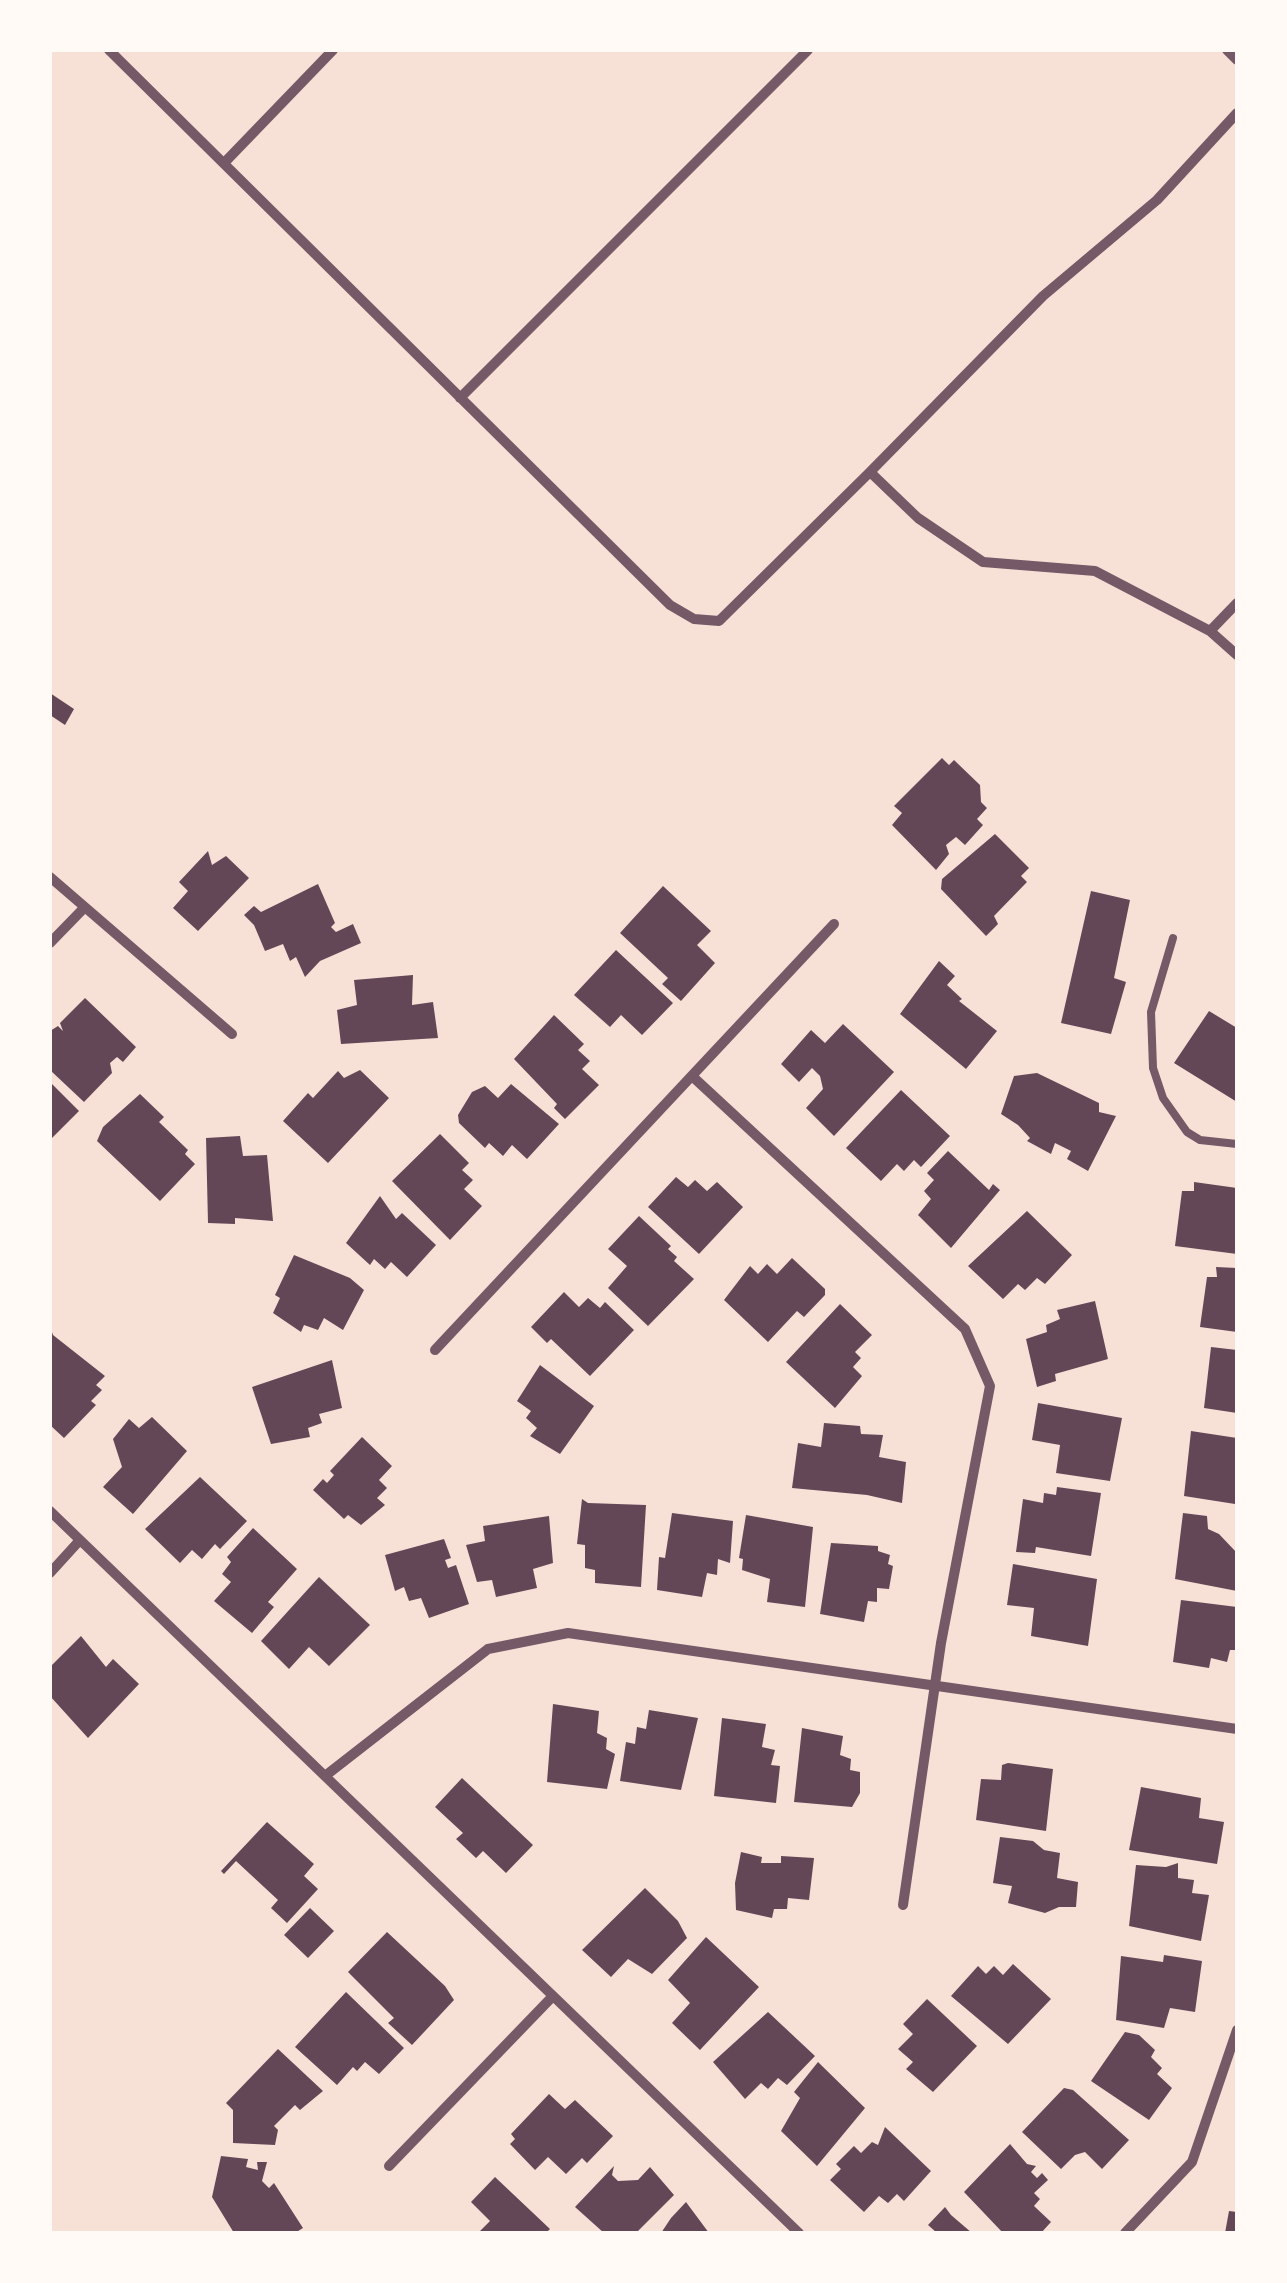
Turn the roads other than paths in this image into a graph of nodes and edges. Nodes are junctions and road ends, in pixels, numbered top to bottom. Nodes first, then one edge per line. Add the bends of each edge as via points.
1 (109, 50) edge
2 (334, 50) edge
3 (808, 50) edge
4 (1227, 50) edge
5 (1237, 60) edge
6 (1237, 113) edge
7 (226, 162) junction
8 (460, 398) junction
9 (870, 472) junction
10 (1237, 603) edge
11 (1210, 631) junction
12 (1237, 655) edge
13 (50, 877) edge
14 (82, 909) junction
15 (834, 924) dead end
16 (1173, 938) dead end
17 (50, 943) edge
18 (232, 1034) dead end
19 (692, 1076) junction
20 (1237, 1144) edge
21 (435, 1350) dead end
22 (50, 1511) edge
23 (80, 1540) junction
24 (50, 1573) edge
25 (935, 1687) junction
26 (1237, 1729) edge
27 (325, 1776) junction
28 (904, 1905) dead end
29 (553, 1996) junction
30 (1237, 2030) edge
31 (390, 2166) dead end
32 (799, 2233) edge
33 (1125, 2233) edge

1 - 7 street
2 - 7 street
3 - 8 street
4 - 5 street
6 - 9 street via 1156,200 1043,296
7 - 8 street
8 - 9 street via 670,606 694,619 718,621
9 - 11 street via 918,518 982,562 1095,571
10 - 11 street
11 - 12 street
13 - 14 street
14 - 17 street
14 - 18 street
15 - 19 street
16 - 20 lane via 1151,1012 1153,1068 1163,1098 1187,1132
19 - 21 street
19 - 25 street via 965,1329 990,1386
22 - 23 street
23 - 24 street
23 - 27 street
25 - 26 street
25 - 27 street via 568,1633 488,1649
25 - 28 street
27 - 29 street
29 - 31 street
29 - 32 street
30 - 33 street via 1192,2162

